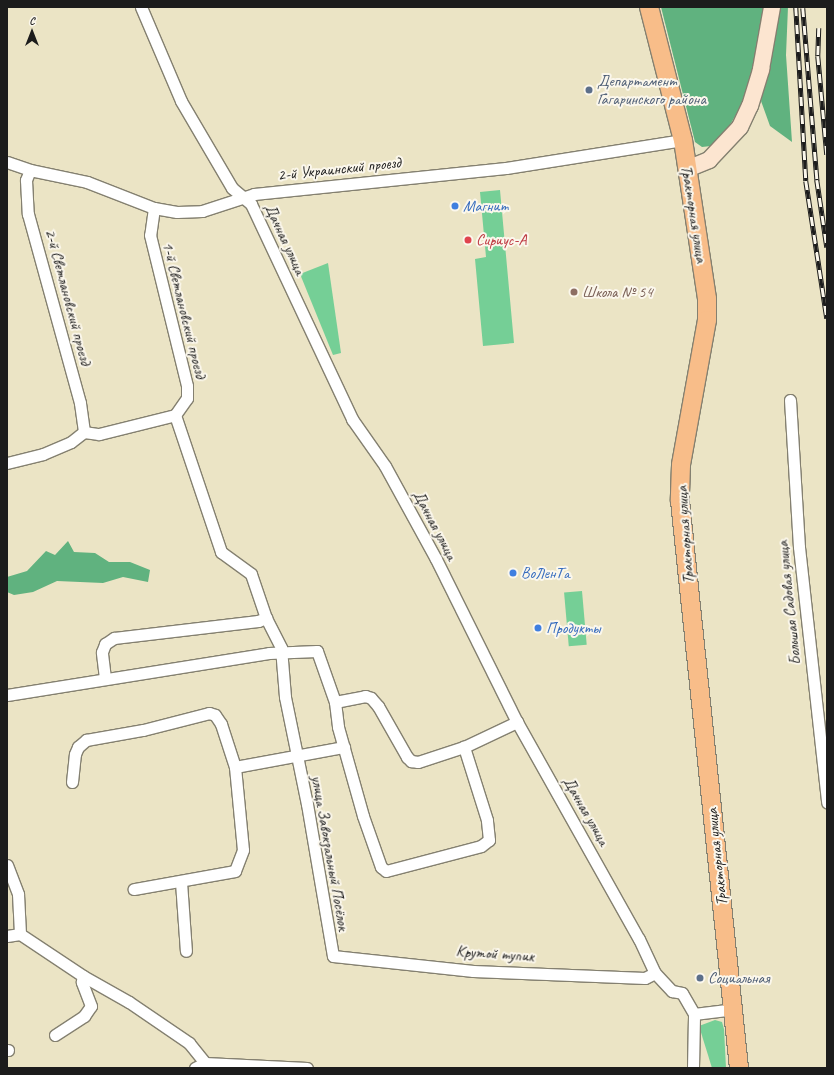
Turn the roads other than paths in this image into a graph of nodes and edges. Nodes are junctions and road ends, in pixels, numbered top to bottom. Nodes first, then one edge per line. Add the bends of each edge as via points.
1 (141, 7) edge
2 (649, 7) edge
3 (772, 7) edge
4 (682, 140) junction
5 (7, 162) edge
6 (687, 169) junction
7 (30, 170) junction
8 (244, 197) junction
9 (154, 208) junction
10 (790, 400) dead end
11 (175, 415) junction
12 (84, 432) junction
13 (7, 463) edge
14 (266, 618) junction
15 (282, 654) junction
16 (105, 678) junction
17 (7, 695) edge
18 (335, 702) junction
19 (517, 722) junction
20 (344, 747) junction
21 (464, 747) junction
22 (296, 756) junction
23 (235, 767) junction
24 (72, 782) dead end
25 (827, 802) edge
26 (7, 864) edge
27 (181, 882) junction
28 (134, 889) dead end
29 (20, 934) junction
30 (7, 936) edge
31 (186, 951) dead end
32 (333, 956) joint
33 (655, 973) junction
34 (82, 976) junction
35 (733, 1009) junction
36 (694, 1014) junction
37 (55, 1035) dead end
38 (205, 1063) junction
39 (232, 1066) edge
40 (194, 1068) edge
41 (302, 1068) edge
42 (693, 1068) edge
43 (739, 1068) edge

1 - 8 street, Дачная улица via 181,101 232,188
2 - 4 main road, Тракторная улица
3 - 6 street via 761,69 750,106 740,127 709,160
4 - 6 main road, Тракторная улица
4 - 8 street, 2-й Украинский проезд via 506,168
5 - 7 street, 2-й Украинский проезд
6 - 35 main road, Тракторная улица via 707,299 707,320 686,424 680,501
7 - 9 street, 2-й Украинский проезд via 87,182
7 - 12 street, 2-й Светлановский проезд via 26,180 28,214 80,403
8 - 9 street, 2-й Украинский проезд via 202,211 177,212
8 - 19 street, Дачная улица via 251,204 352,419 385,466 433,552
9 - 11 street, 1-й Светлановский проезд via 150,235 187,386 187,398
10 - 25 street, Большая Садовая улица via 799,547
11 - 12 street via 99,434
11 - 14 street, улица Завокзальный Посёлок via 220,552 251,574
12 - 13 street via 71,442 42,454
14 - 15 street, улица Завокзальный Посёлок
14 - 16 street via 114,638 105,644 102,652
15 - 16 street via 269,653
15 - 18 street via 317,652
15 - 22 street, улица Завокзальный Посёлок via 285,697
16 - 17 street
18 - 20 street
18 - 21 street via 365,696 371,698 411,761 418,762
19 - 21 street
19 - 33 street, Дачная улица via 640,939
20 - 21 street via 363,816 381,868 392,871 481,846 489,840 487,820
20 - 22 street, улица Завокзальный Посёлок
22 - 23 street, улица Завокзальный Посёлок
22 - 32 street, улица Завокзальный Посёлок
23 - 24 street via 221,724 215,715 209,713 143,730 86,740 75,754
23 - 27 street via 243,850 235,871
26 - 29 street via 18,894
27 - 28 street
27 - 31 street
29 - 30 street
29 - 34 street
32 - 33 street, Крутой тупик via 473,970 645,978
33 - 36 street, Дачная улица via 672,991 682,993
34 - 37 street via 91,1006 84,1016
34 - 38 street via 129,1002 189,1043
35 - 36 street
35 - 43 main road, Тракторная улица
36 - 42 street
38 - 39 street
38 - 40 street
39 - 41 street

